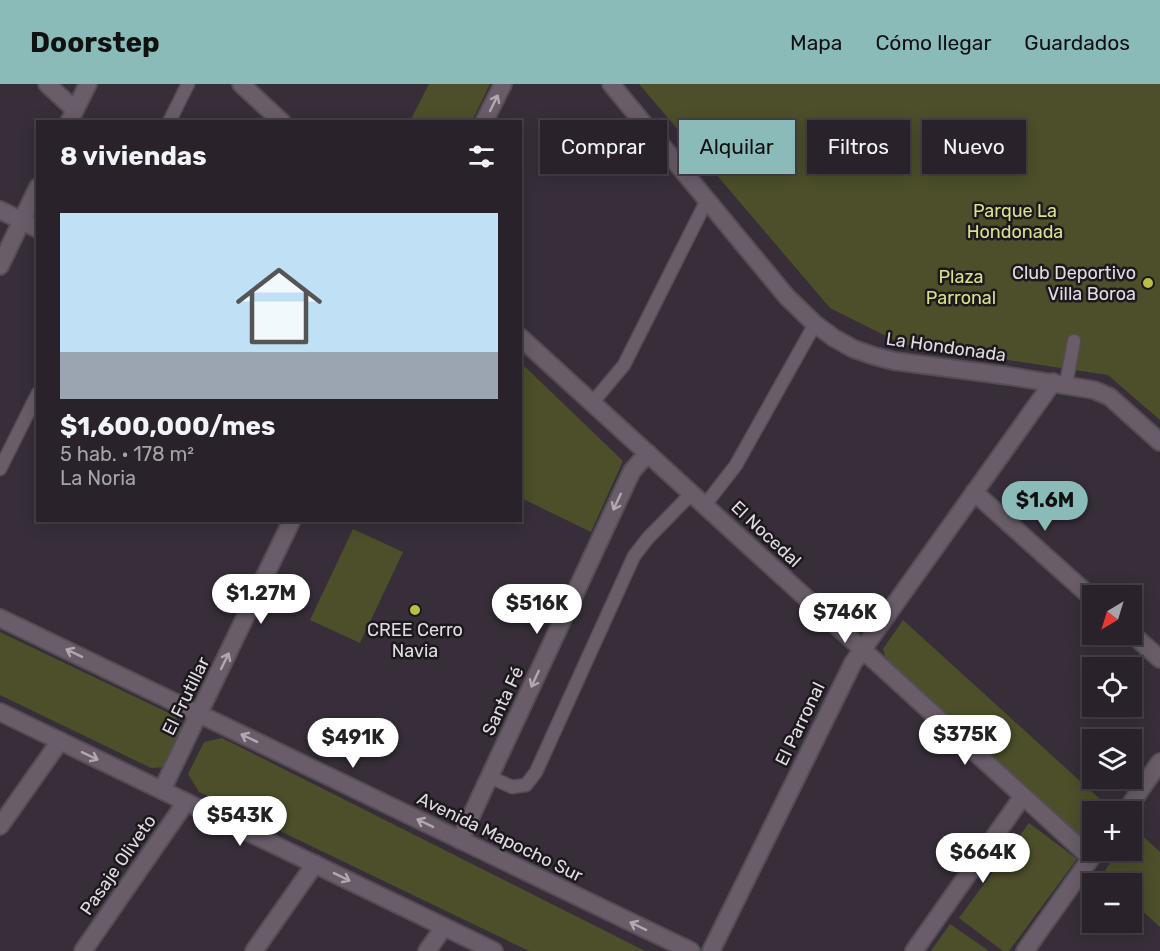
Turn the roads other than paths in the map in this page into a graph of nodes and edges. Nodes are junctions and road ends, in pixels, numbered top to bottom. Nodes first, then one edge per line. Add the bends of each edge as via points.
1 (47, 84) edge
2 (88, 84) edge
3 (188, 84) edge
4 (241, 84) edge
5 (503, 84) edge
6 (611, 84) edge
7 (72, 116) edge
8 (170, 120) edge
9 (280, 120) edge
10 (485, 120) edge
11 (36, 192) edge
12 (707, 200) junction
13 (0, 210) edge
14 (21, 221) junction
15 (36, 228) edge
16 (0, 266) edge
17 (815, 324) junction
18 (522, 339) edge
19 (1074, 341) dead end
20 (1059, 383) junction
21 (36, 397) edge
22 (592, 402) junction
23 (1160, 442) edge
24 (648, 453) junction
25 (0, 470) edge
26 (974, 492) junction
27 (692, 493) junction
28 (705, 505) junction
29 (291, 522) edge
30 (1082, 589) edge
31 (0, 618) edge
32 (1142, 643) edge
33 (862, 649) junction
34 (1160, 659) edge
35 (0, 712) edge
36 (199, 714) junction
37 (60, 741) junction
38 (1160, 762) edge
39 (489, 777) junction
40 (162, 790) junction
41 (1023, 796) junction
42 (1133, 801) edge
43 (186, 802) junction
44 (0, 826) edge
45 (460, 840) junction
46 (1082, 844) edge
47 (1089, 861) edge
48 (315, 864) junction
49 (444, 927) junction
50 (82, 951) edge
51 (254, 951) edge
52 (427, 951) edge
53 (494, 951) edge
54 (691, 951) edge
55 (711, 951) edge
56 (914, 951) edge
57 (1025, 951) edge

1 - 7 street
2 - 7 street
3 - 8 lane
4 - 9 street
10 -> 5 street
6 - 12 street, La Hondonada
11 - 14 street
12 - 17 street, La Hondonada via 787,297
12 - 22 lane via 624,365
13 - 14 street
14 - 15 street
14 - 16 street
17 - 20 street, La Hondonada via 854,349 894,361
17 - 28 lane via 736,465
18 - 22 street, El Nocedal
19 - 20 lane
20 - 23 street, La Hondonada via 1110,397
20 - 26 street, El Parronal
21 - 25 lane
22 - 24 street, El Nocedal
24 - 27 street, El Nocedal
24 -> 39 street, Santa Fé via 632,471
26 - 30 street
26 - 33 street, El Parronal
27 - 28 street, El Nocedal
27 - 39 lane via 634,556 536,772 526,784 512,787
28 - 33 street, El Nocedal
36 -> 29 street, El Frutillar
36 -> 31 street, Avenida Mapocho Sur
32 - 34 street
33 - 41 street, El Nocedal
33 - 55 street, El Parronal via 840,685
35 - 37 street
36 - 40 street, El Frutillar
45 -> 36 street, Avenida Mapocho Sur
37 -> 40 street
37 - 44 street
38 - 42 street
39 - 45 street, Santa Fé
40 - 43 street
41 - 46 street, El Nocedal
41 - 56 street
43 - 48 street
43 - 50 street, Pasaje Oliveto
54 -> 45 street, Avenida Mapocho Sur
47 - 57 street
48 -> 49 street
48 - 51 street
49 - 52 street
49 - 53 street

